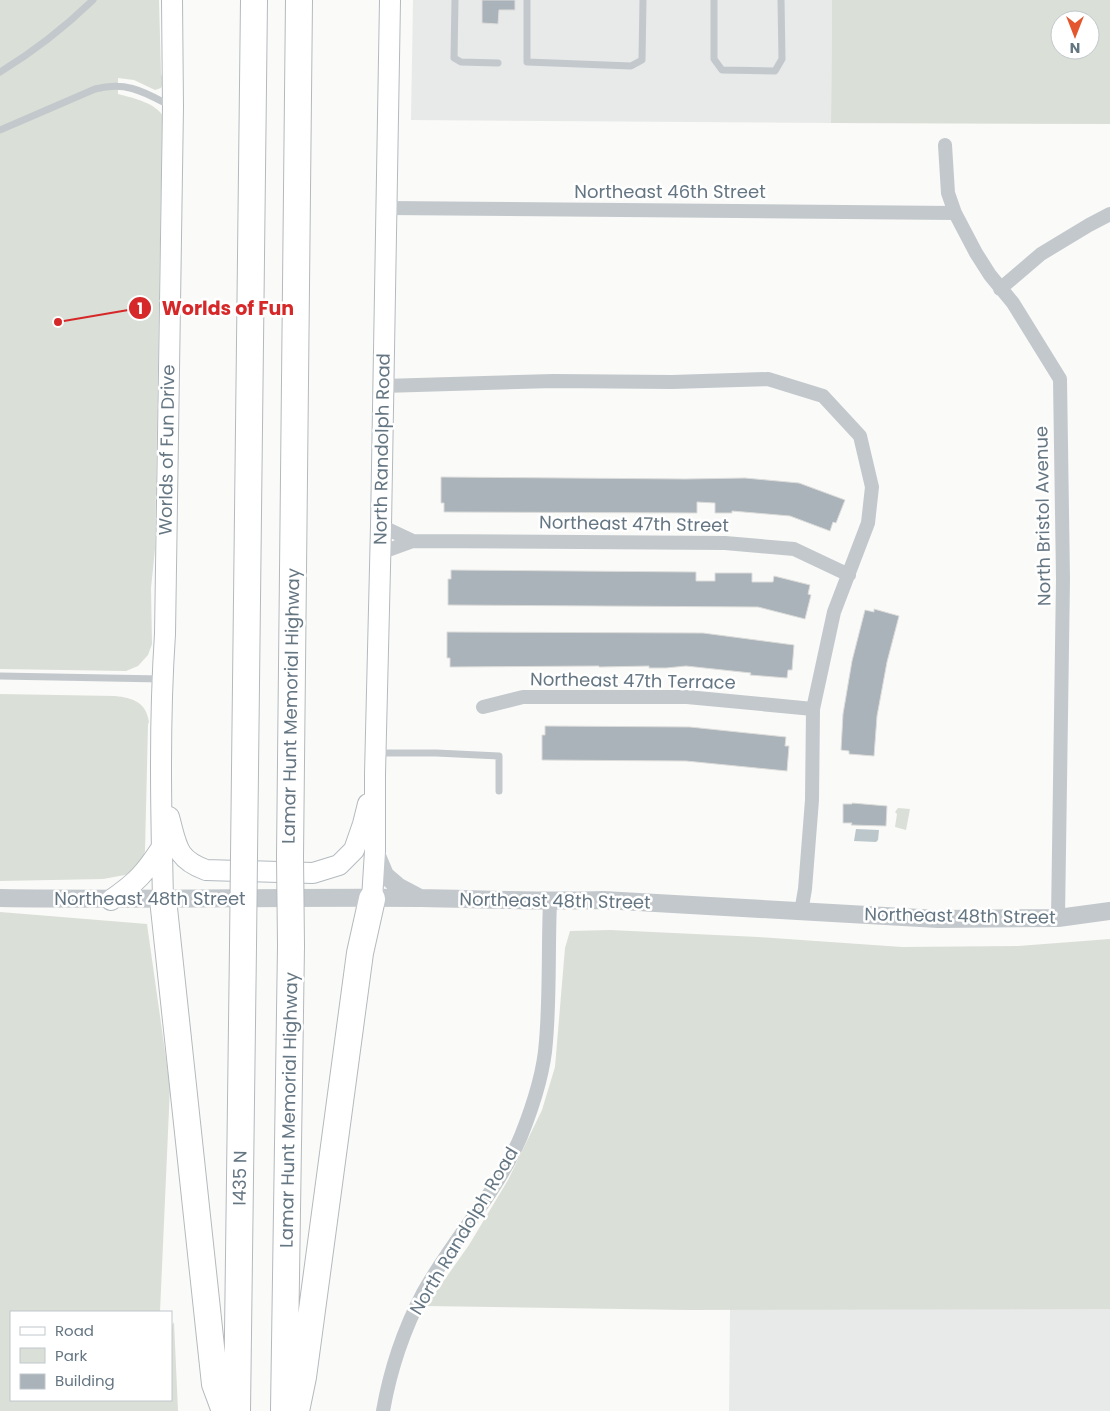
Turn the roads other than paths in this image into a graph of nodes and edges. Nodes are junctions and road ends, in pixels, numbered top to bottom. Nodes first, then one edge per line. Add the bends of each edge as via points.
1 (93, 0) edge
2 (172, 0) edge
3 (254, 0) edge
4 (299, 0) edge
5 (390, 0) edge
6 (455, 0) edge
7 (527, 0) edge
8 (643, 0) edge
9 (714, 0) edge
10 (781, 0) edge
11 (498, 63) dead end
12 (0, 72) edge
13 (172, 106) junction
14 (0, 130) edge
15 (945, 145) dead end
16 (386, 208) junction
17 (955, 213) junction
18 (1110, 214) edge
19 (1000, 289) junction
20 (383, 386) junction
21 (381, 526) junction
22 (413, 541) junction
23 (380, 552) junction
24 (849, 575) junction
25 (0, 676) edge
26 (162, 679) junction
27 (483, 707) dead end
28 (813, 709) junction
29 (375, 753) junction
30 (375, 774) junction
31 (161, 789) junction
32 (499, 791) dead end
33 (162, 847) junction
34 (375, 851) junction
35 (0, 898) edge
36 (421, 898) junction
37 (163, 899) junction
38 (372, 899) junction
39 (111, 900) junction
40 (550, 902) junction
41 (1110, 911) edge
42 (802, 912) junction
43 (1058, 918) junction
44 (225, 1411) edge
45 (237, 1411) edge
46 (284, 1411) edge
47 (296, 1411) edge
48 (383, 1411) edge

1 - 12 lane via 15,64
2 - 13 main road, Worlds of Fun Drive
3 - 45 highway, I435 N, bridge
4 - 46 highway, Lamar Hunt Memorial Highway, bridge
5 - 16 main road, North Randolph Road
6 - 11 lane via 454,58 461,62
7 - 8 lane via 527,62 631,66 642,60
9 - 10 lane via 714,59 722,70 774,70 782,59
13 - 14 lane via 138,89 108,86
13 - 26 main road, Worlds of Fun Drive
15 - 17 street, North Bristol Avenue via 948,193
16 - 17 street, Northeast 46th Street
16 - 20 main road, North Randolph Road
17 - 19 street, North Bristol Avenue
18 - 19 street via 1041,254
19 - 43 street, North Bristol Avenue via 1013,303 1060,379 1064,579
20 - 21 main road, North Randolph Road
20 - 24 street via 768,379 823,396 860,436 872,487 868,524
21 - 22 street, Northeast 47th Street
21 - 23 main road, North Randolph Road
22 - 23 street, Northeast 47th Street
22 - 24 street, Northeast 47th Street via 725,543 794,549
23 - 29 main road, North Randolph Road
24 - 28 street via 834,612
25 - 26 lane
26 - 31 main road, Worlds of Fun Drive
27 - 28 street, Northeast 47th Terrace via 522,697 687,697
28 - 42 street via 812,800
29 - 30 main road, North Randolph Road
29 - 32 lane via 499,756
30 - 31 main road via 354,850 340,865 313,873 206,870 192,865 183,858 175,841
30 - 34 main road, North Randolph Road
31 - 33 main road, Worlds of Fun Drive
33 - 37 main road, Worlds of Fun Drive
33 - 39 main road via 133,885
34 - 36 street via 385,875 399,887
34 - 38 main road, North Randolph Road
35 - 39 street, Northeast 48th Street
36 - 38 street, Northeast 48th Street
36 - 40 street, Northeast 48th Street
37 - 38 street, Northeast 48th Street
37 - 39 street, Northeast 48th Street
37 - 44 highway via 215,1384
38 - 47 highway via 360,953
40 - 42 street, Northeast 48th Street via 603,900
40 - 48 street, North Randolph Road via 546,1042 532,1107 505,1168 424,1293 400,1346
41 - 43 street, Northeast 48th Street
42 - 43 street, Northeast 48th Street via 938,919

